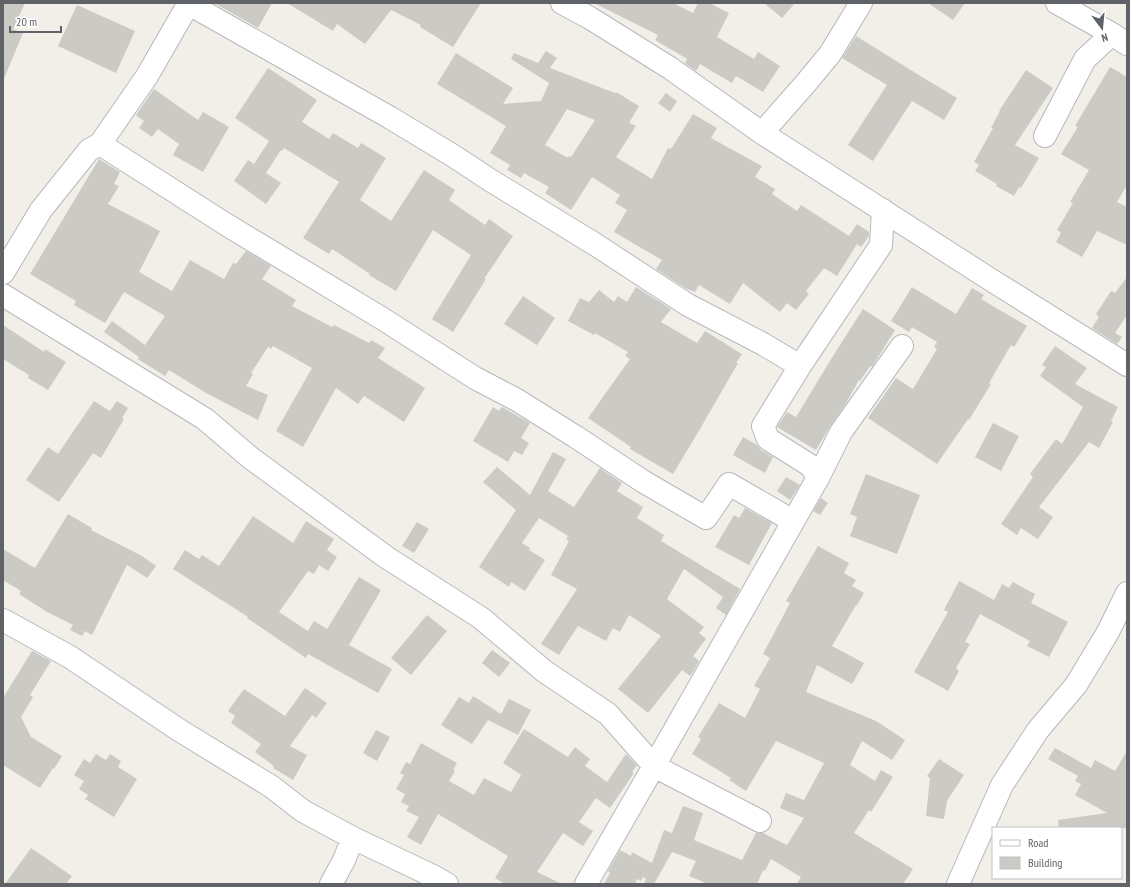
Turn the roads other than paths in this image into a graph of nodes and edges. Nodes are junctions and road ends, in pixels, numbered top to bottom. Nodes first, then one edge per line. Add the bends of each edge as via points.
1 (562, 3) edge
2 (861, 3) edge
3 (1057, 3) edge
4 (189, 4) edge
5 (594, 10) edge
6 (1119, 39) edge
7 (762, 133) junction
8 (1045, 136) dead end
9 (100, 144) junction
10 (883, 210) junction
11 (922, 236) junction
12 (881, 246) junction
13 (3, 273) edge
14 (3, 294) edge
15 (902, 346) dead end
16 (1127, 365) edge
17 (800, 366) junction
18 (818, 478) junction
19 (793, 521) junction
20 (1127, 593) edge
21 (3, 620) edge
22 (654, 766) junction
23 (760, 821) dead end
24 (353, 838) junction
25 (331, 884) edge
26 (447, 884) edge
27 (586, 884) edge
28 (958, 884) edge

1 - 5 street
2 - 7 street via 830,54
3 - 6 street
4 - 9 street via 147,76
4 - 17 street via 446,151 688,305
5 - 7 street
6 - 8 street via 1085,59
7 - 10 street
9 - 13 street via 89,150 40,210
9 - 19 street via 227,226 383,319 475,378 517,400 644,482 706,518 729,484
10 - 11 street
10 - 12 street
11 - 12 street
11 - 16 street
12 - 17 street
14 - 22 street via 205,419 252,459 386,557 481,618 544,671 608,714
15 - 18 street via 841,432
17 - 18 street via 763,426 768,439 811,466
18 - 19 street
19 - 22 street
20 - 28 street via 1108,632 1076,685 1038,730 1002,785
21 - 24 street via 70,657 272,787 303,811
22 - 23 street
22 - 27 street
24 - 25 street
24 - 26 street

